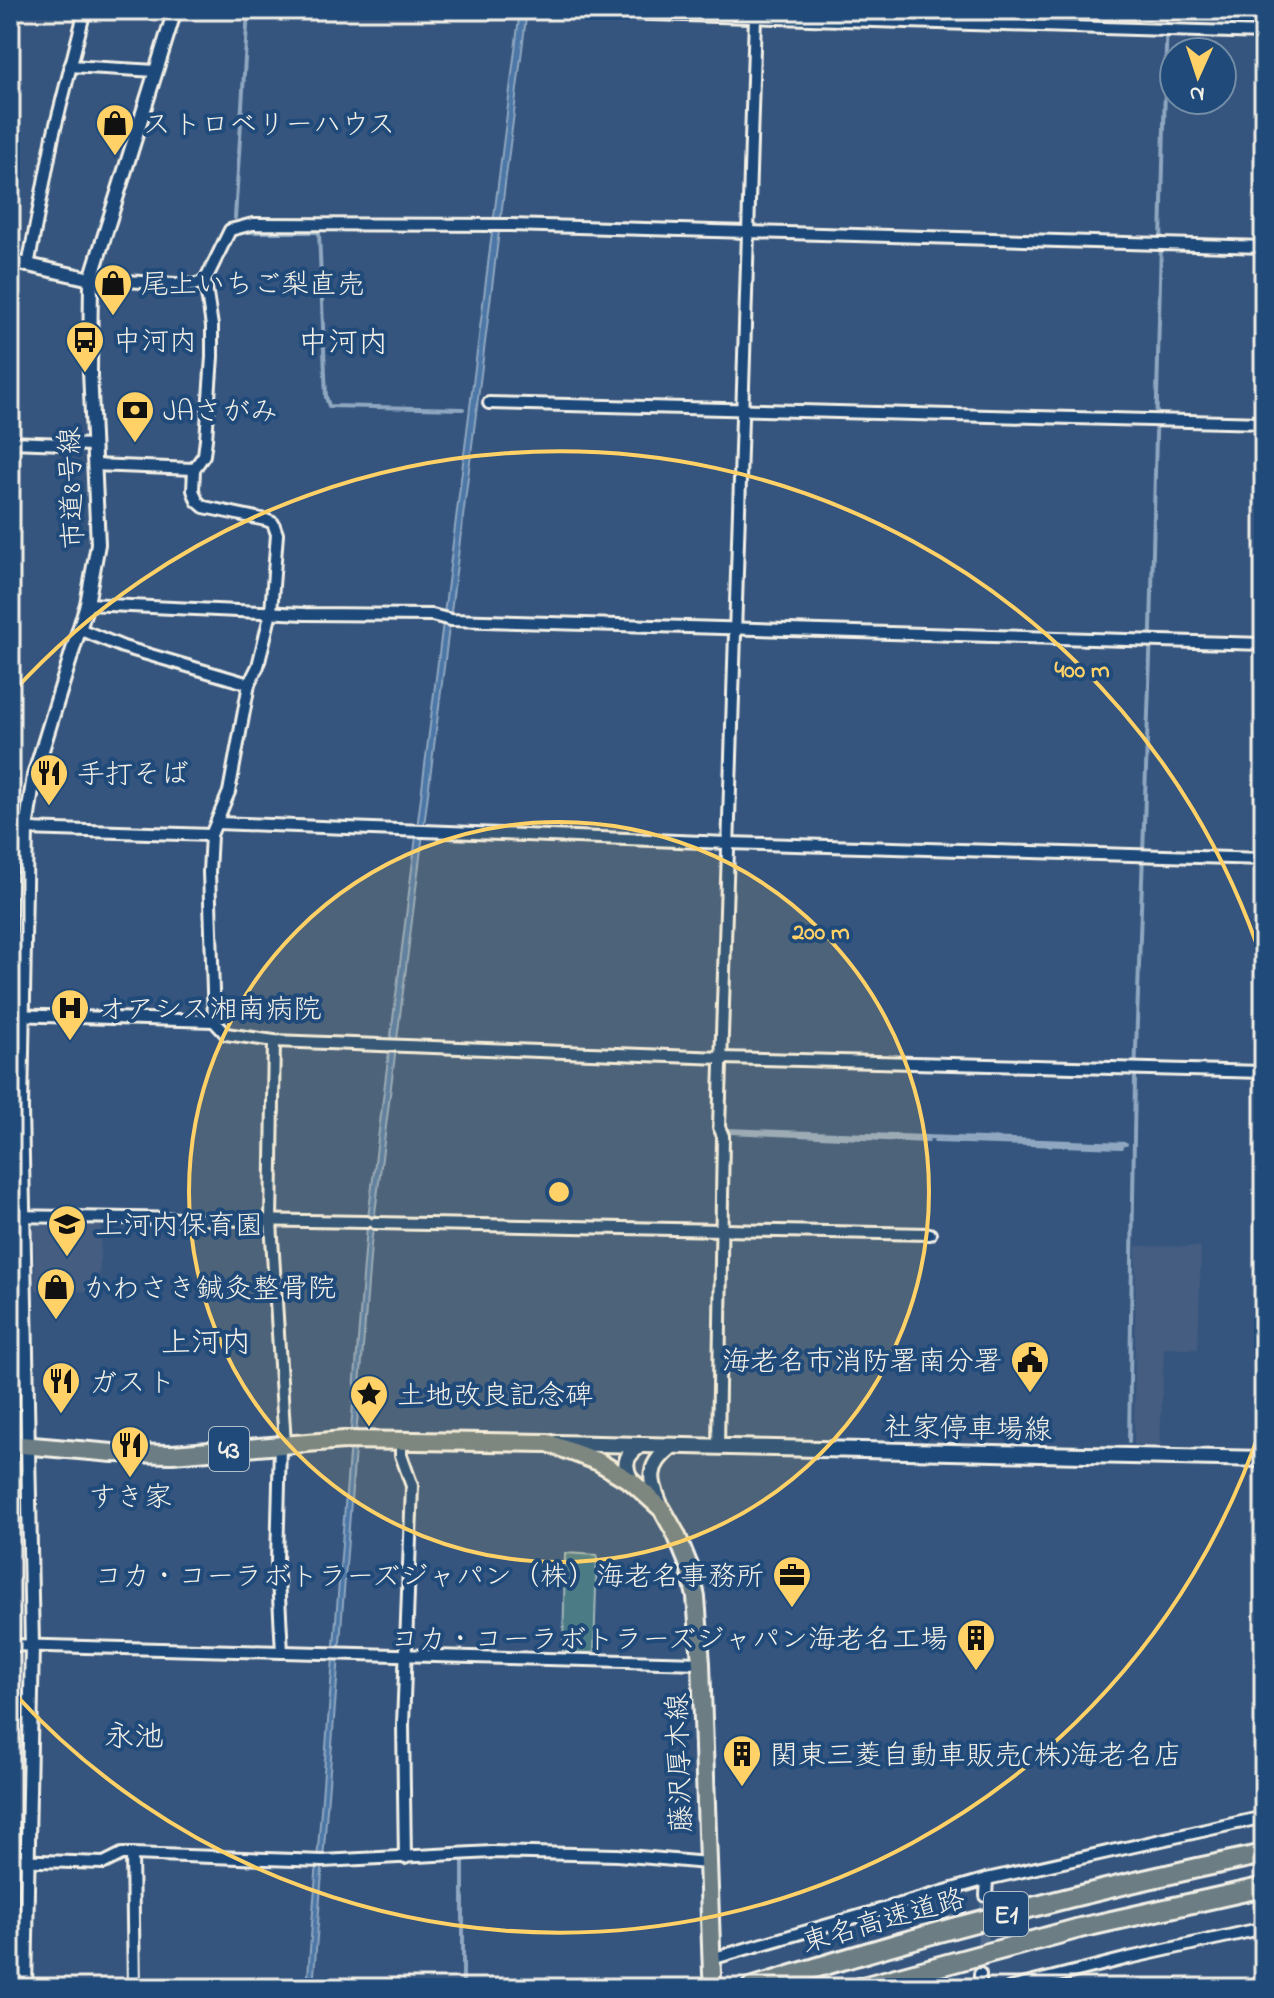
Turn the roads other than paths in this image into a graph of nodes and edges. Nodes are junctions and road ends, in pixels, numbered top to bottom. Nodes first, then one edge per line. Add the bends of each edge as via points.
1 (85, 10) edge
2 (175, 10) edge
3 (522, 10) edge
4 (529, 10) edge
5 (755, 17) junction
6 (1264, 33) edge
7 (70, 66) junction
8 (156, 71) junction
9 (747, 231) junction
10 (1264, 247) edge
11 (10, 261) edge
12 (28, 266) junction
13 (91, 279) junction
14 (205, 281) junction
15 (489, 403) dead end
16 (741, 408) junction
17 (1264, 423) edge
18 (10, 442) edge
19 (93, 445) junction
20 (94, 465) junction
21 (194, 469) junction
22 (87, 604) junction
23 (271, 612) junction
24 (79, 629) junction
25 (734, 629) junction
26 (1264, 644) edge
27 (249, 684) junction
28 (217, 823) junction
29 (26, 829) junction
30 (211, 835) junction
31 (728, 843) junction
32 (1264, 859) edge
33 (16, 1015) edge
34 (214, 1021) junction
35 (274, 1041) junction
36 (722, 1058) junction
37 (1264, 1072) edge
38 (17, 1216) edge
39 (271, 1222) junction
40 (720, 1231) junction
41 (930, 1234) dead end
42 (401, 1440) junction
43 (548, 1443) junction
44 (10, 1444) edge
45 (283, 1444) junction
46 (639, 1446) junction
47 (27, 1447) junction
48 (671, 1447) junction
49 (718, 1448) junction
50 (1264, 1459) edge
51 (632, 1482) junction
52 (662, 1509) junction
53 (10, 1645) edge
54 (32, 1645) junction
55 (282, 1652) junction
56 (404, 1656) junction
57 (701, 1663) junction
58 (1264, 1817) edge
59 (132, 1854) junction
60 (1264, 1854) edge
61 (405, 1858) junction
62 (10, 1860) edge
63 (27, 1860) junction
64 (707, 1863) junction
65 (987, 1879) junction
66 (1264, 1887) edge
67 (986, 1896) tunnel mouth
68 (1264, 1896) edge
69 (1180, 1906) junction
70 (1264, 1928) edge
71 (711, 1966) joint
72 (980, 1974) tunnel mouth
73 (25, 1988) edge
74 (134, 1988) edge
75 (751, 1988) edge
76 (859, 1988) edge
77 (980, 1988) edge
78 (1010, 1988) edge

1 - 7 street
2 - 8 street, 市道8号線
3 - 4 street
4 - 5 street
5 - 6 street
5 - 9 street
7 - 8 street
7 - 12 street
8 - 13 street, 市道8号線
9 - 10 street
9 - 14 street via 241,226 224,239
9 - 16 street
11 - 12 street
12 - 13 street
13 - 14 street via 193,285
13 - 19 street, 市道8号線
14 - 21 street via 212,326 210,387 204,455
15 - 16 street
16 - 17 street
16 - 25 street
18 - 19 street
19 - 20 street, 市道8号線
20 - 21 street
20 - 22 street, 市道8号線 via 98,544
21 - 23 street via 195,495 204,507 266,520 277,528
22 - 23 street
22 - 24 street, 市道8号線
23 - 25 street
23 - 27 street
24 - 27 street
24 - 29 street, 市道8号線 via 38,764
25 - 26 street
25 - 31 street
27 - 28 street via 229,792
28 - 30 street
28 - 31 street
29 - 30 street
29 - 33 street, 市道8号線
30 - 34 street
31 - 32 street
31 - 36 street
33 - 34 street
33 - 38 street, 市道8号線
34 - 35 street via 226,1034
35 - 36 street
35 - 39 street
36 - 37 street
36 - 40 street
38 - 39 street
38 - 47 street, 市道8号線
39 - 40 street
39 - 45 street
40 - 41 street
40 - 49 street
42 - 43 main road, 藤沢厚木線 / 43
42 - 45 main road, 藤沢厚木線 / 43
42 - 56 street via 412,1486
43 - 46 main road, 社家停車場線
43 - 51 main road, 藤沢厚木線 / 43 via 588,1457
44 - 47 main road, 藤沢厚木線 / 43
45 - 47 main road, 藤沢厚木線 / 43 via 172,1454
45 - 55 street via 277,1560
46 - 48 main road, 社家停車場線
46 - 51 main road via 625,1461
47 - 54 street, 市道8号線
48 - 49 main road, 社家停車場線
48 - 52 main road via 656,1461 652,1474
49 - 50 main road, 社家停車場線
51 - 52 main road, 藤沢厚木線 / 43
52 - 57 main road, 藤沢厚木線 / 43 via 689,1566
53 - 54 street
54 - 55 street
54 - 63 street, 市道8号線
55 - 56 street
56 - 57 street
56 - 61 street
57 - 64 main road, 藤沢厚木線 / 43
58 - 65 street
59 - 61 street via 320,1861
59 - 63 street via 104,1863
59 - 74 street
60 - 75 highway, 東名高速道路 / E1 via 972,1922
61 - 64 street via 492,1852
62 - 63 street
63 - 73 street, 市道8号線
64 - 71 main road, 藤沢厚木線 / 43
65 - 67 street
65 - 71 street
66 - 69 highway, E1
68 - 69 highway
69 - 76 highway, E1
70 - 78 street
72 - 77 street

